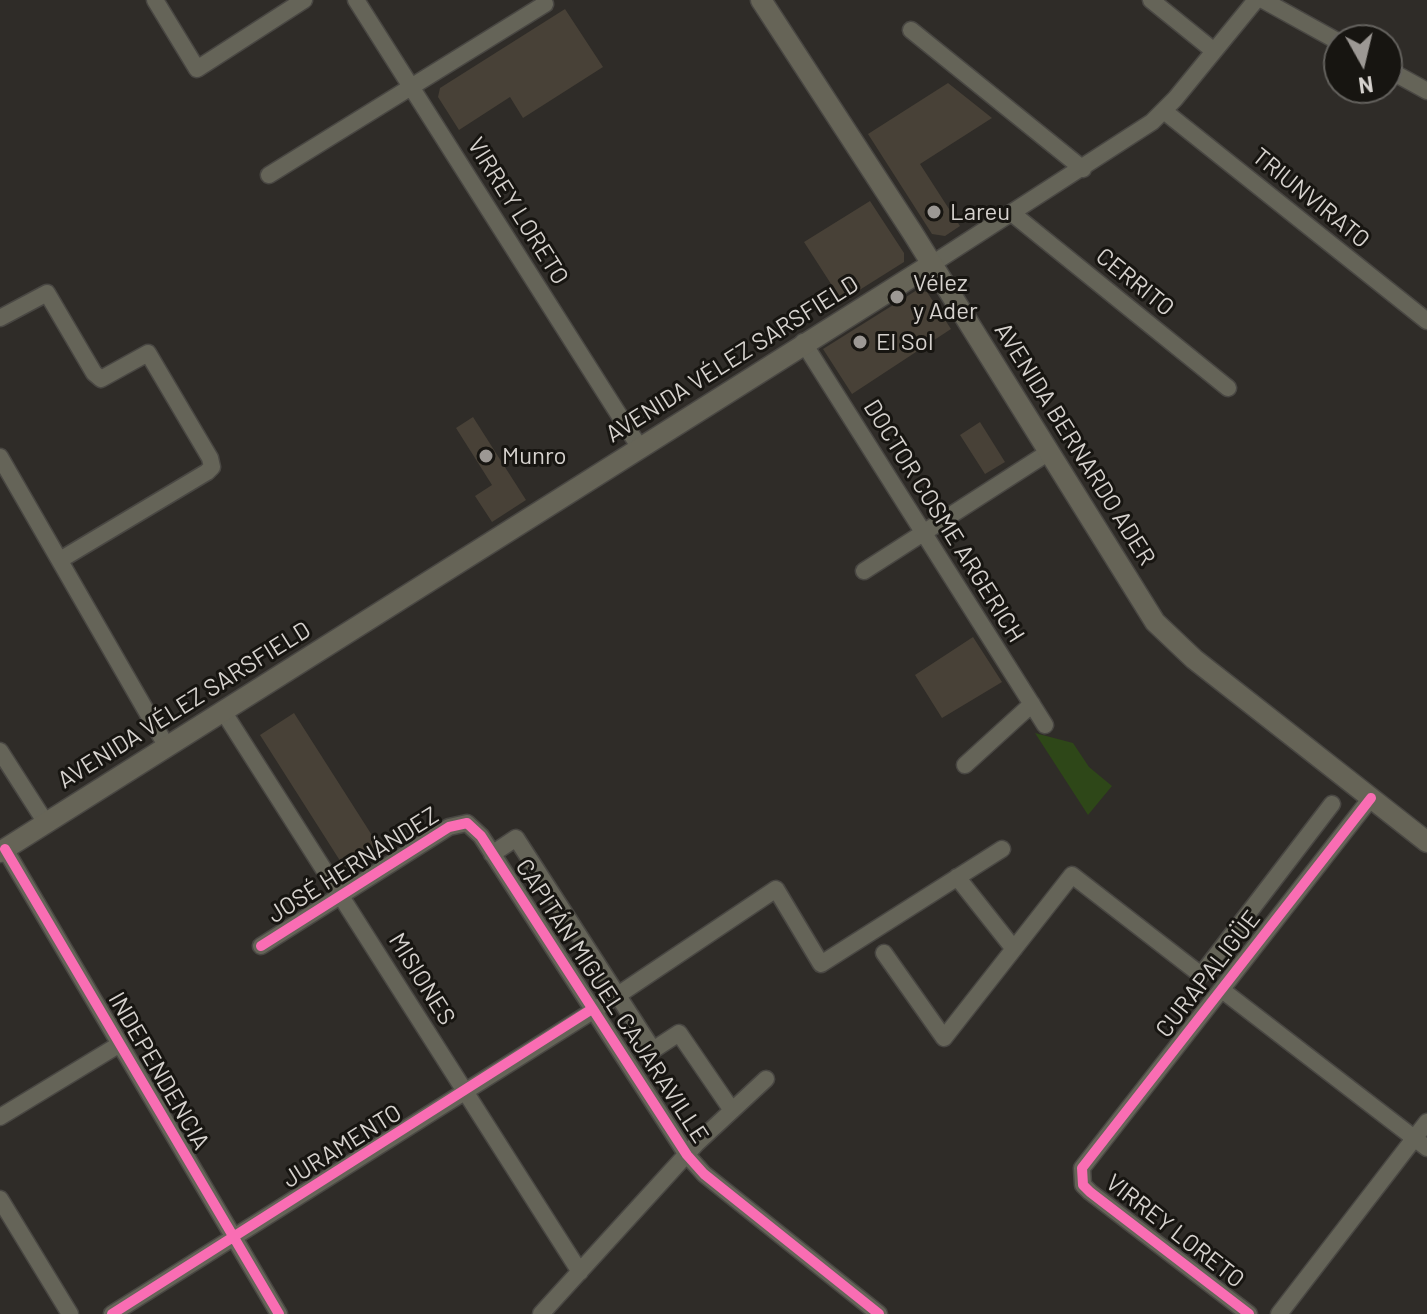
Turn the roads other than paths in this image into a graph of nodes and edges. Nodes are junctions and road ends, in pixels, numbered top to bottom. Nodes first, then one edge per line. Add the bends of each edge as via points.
1 (155, 0) edge
2 (304, 0) edge
3 (356, 0) edge
4 (761, 0) edge
5 (1151, 0) edge
6 (1256, 0) edge
7 (1263, 0) edge
8 (545, 4) dead end
9 (911, 30) dead end
10 (1323, 33) edge
11 (1214, 51) junction
12 (1403, 78) edge
13 (411, 87) junction
14 (1427, 91) edge
15 (1164, 111) junction
16 (1083, 169) junction
17 (269, 175) dead end
18 (1013, 214) junction
19 (932, 264) junction
20 (0, 318) edge
21 (1427, 321) edge
22 (803, 342) junction
23 (1228, 388) dead end
24 (640, 448) junction
25 (1049, 452) junction
26 (0, 457) edge
27 (925, 533) junction
28 (60, 560) junction
29 (864, 571) dead end
30 (1032, 704) junction
31 (223, 711) junction
32 (1045, 725) dead end
33 (167, 747) junction
34 (0, 751) edge
35 (965, 765) dead end
36 (1371, 798) junction
37 (1332, 804) dead end
38 (46, 823) junction
39 (467, 823) joint
40 (1427, 842) edge
41 (1002, 849) dead end
42 (3, 850) edge
43 (492, 854) junction
44 (957, 877) junction
45 (341, 895) junction
46 (261, 946) dead end
47 (1014, 949) junction
48 (884, 953) dead end
49 (1222, 990) junction
50 (618, 995) junction
51 (592, 1009) junction
52 (120, 1044) junction
53 (766, 1079) dead end
54 (465, 1092) junction
55 (731, 1109) junction
56 (0, 1117) edge
57 (1427, 1122) edge
58 (1421, 1143) edge
59 (687, 1155) junction
60 (1080, 1176) joint
61 (0, 1199) edge
62 (234, 1238) junction
63 (580, 1272) junction
64 (70, 1314) edge
65 (112, 1314) edge
66 (279, 1314) edge
67 (541, 1314) edge
68 (879, 1314) edge
69 (1249, 1314) edge
70 (1279, 1314) edge

1 - 2 street via 197,69
3 - 13 street, VIRREY LORETO
4 - 19 main road, AVENIDA BERNARDO ADER
5 - 11 street
6 - 11 street, AVENIDA VÉLEZ SARSFIELD
7 - 10 street
8 - 13 street
9 - 16 street
11 - 15 street, AVENIDA VÉLEZ SARSFIELD
12 - 14 street
13 - 17 street
13 - 24 street, VIRREY LORETO
15 - 16 street, AVENIDA VÉLEZ SARSFIELD
15 - 21 street, TRIUNVIRATO
16 - 18 street, AVENIDA VÉLEZ SARSFIELD
18 - 19 street, AVENIDA VÉLEZ SARSFIELD
18 - 23 street, CERRITO
19 - 22 main road, AVENIDA VÉLEZ SARSFIELD
19 - 25 main road, AVENIDA BERNARDO ADER
20 - 28 street via 47,293 101,379 148,353 210,458 207,472
22 - 24 main road, AVENIDA VÉLEZ SARSFIELD
22 - 27 street, DOCTOR COSME ARGERICH
24 - 31 main road, AVENIDA VÉLEZ SARSFIELD
25 - 27 street
25 - 36 main road, AVENIDA BERNARDO ADER via 1155,622 1194,659
26 - 28 street
27 - 29 street
27 - 30 street, DOCTOR COSME ARGERICH
28 - 33 street
30 - 32 street, DOCTOR COSME ARGERICH
30 - 35 street
31 - 33 main road, AVENIDA VÉLEZ SARSFIELD
31 - 45 street, MISIONES
33 - 38 main road, AVENIDA VÉLEZ SARSFIELD
34 - 38 street
36 - 40 main road, AVENIDA BERNARDO ADER
36 - 49 street, CURAPALIGÜE
37 - 47 street via 1201,975 1072,875
38 - 42 main road, AVENIDA VÉLEZ SARSFIELD
39 - 43 street, CAPITÁN MIGUEL CAJARAVILLE
39 - 45 street, JOSÉ HERNÁNDEZ via 449,827
41 - 44 street
42 - 52 street, INDEPENDENCIA
43 - 50 street via 516,838
43 - 51 street, CAPITÁN MIGUEL CAJARAVILLE
44 - 47 street
44 - 50 street, JURAMENTO via 821,964 776,889
45 - 46 street, JOSÉ HERNÁNDEZ
45 - 54 street, MISIONES
47 - 48 street via 944,1038
49 - 58 street
49 - 60 street, CURAPALIGÜE via 1085,1160
50 - 51 street, JURAMENTO
50 - 55 street via 653,1050 679,1033
51 - 54 street, JURAMENTO
51 - 59 street, CAPITÁN MIGUEL CAJARAVILLE
52 - 56 street
52 - 62 street, INDEPENDENCIA
53 - 55 street
54 - 62 street, JURAMENTO
54 - 63 street, MISIONES
55 - 59 street
57 - 58 street
58 - 70 street
59 - 63 street
59 - 68 street, CAPITÁN MIGUEL CAJARAVILLE
60 - 69 street, VIRREY LORETO via 1090,1192
61 - 64 street
62 - 65 street, JURAMENTO
62 - 66 street, INDEPENDENCIA
63 - 67 street

